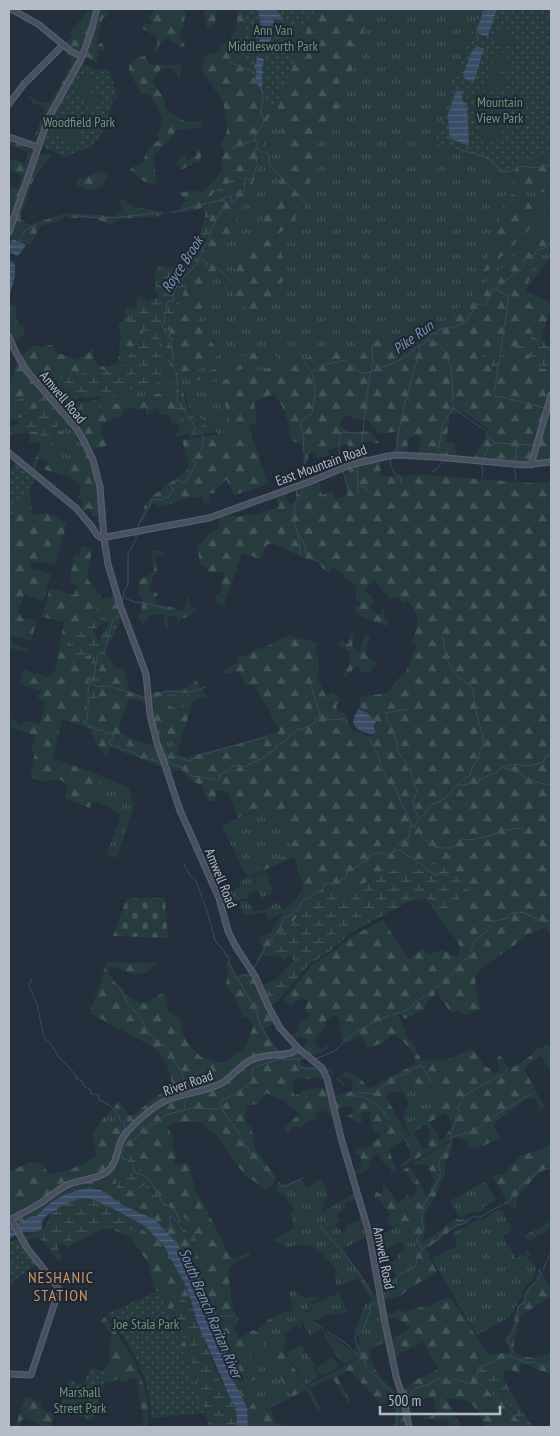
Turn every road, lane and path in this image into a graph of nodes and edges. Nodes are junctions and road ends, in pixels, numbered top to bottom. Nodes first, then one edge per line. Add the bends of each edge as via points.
1 (11, 9) edge
2 (97, 9) edge
3 (64, 45) junction
4 (82, 57) junction
5 (9, 104) edge
6 (9, 137) edge
7 (38, 147) junction
8 (9, 232) edge
9 (9, 338) edge
10 (551, 395) edge
11 (9, 453) edge
12 (551, 462) edge
13 (531, 464) junction
14 (103, 528) junction
15 (96, 532) junction
16 (104, 537) junction
17 (298, 1050) junction
18 (11, 1221) edge
19 (9, 1374) edge
20 (409, 1427) edge

1 - 3 main road via 38,24
2 - 4 main road
3 - 4 main road
3 - 5 main road via 24,84
4 - 7 main road via 51,112
6 - 7 main road
7 - 8 main road
9 - 14 main road, Amwell Road via 26,370 69,418 88,448 100,487
10 - 13 main road
11 - 15 main road via 67,500
12 - 13 main road, East Mountain Road
13 - 16 main road, East Mountain Road via 389,456 350,465 212,517
14 - 15 main road via 102,532
14 - 16 main road, Amwell Road
15 - 16 main road via 99,537
16 - 17 main road, Amwell Road via 118,598 144,669 155,738 179,808 219,898 230,935 255,976 280,1028
17 - 18 main road, River Road via 250,1061 219,1085 162,1103 127,1132 119,1144 114,1164 108,1170 63,1187
17 - 20 main road, Amwell Road via 322,1068 327,1078 369,1233 386,1329
18 - 19 main road via 58,1289 31,1375

